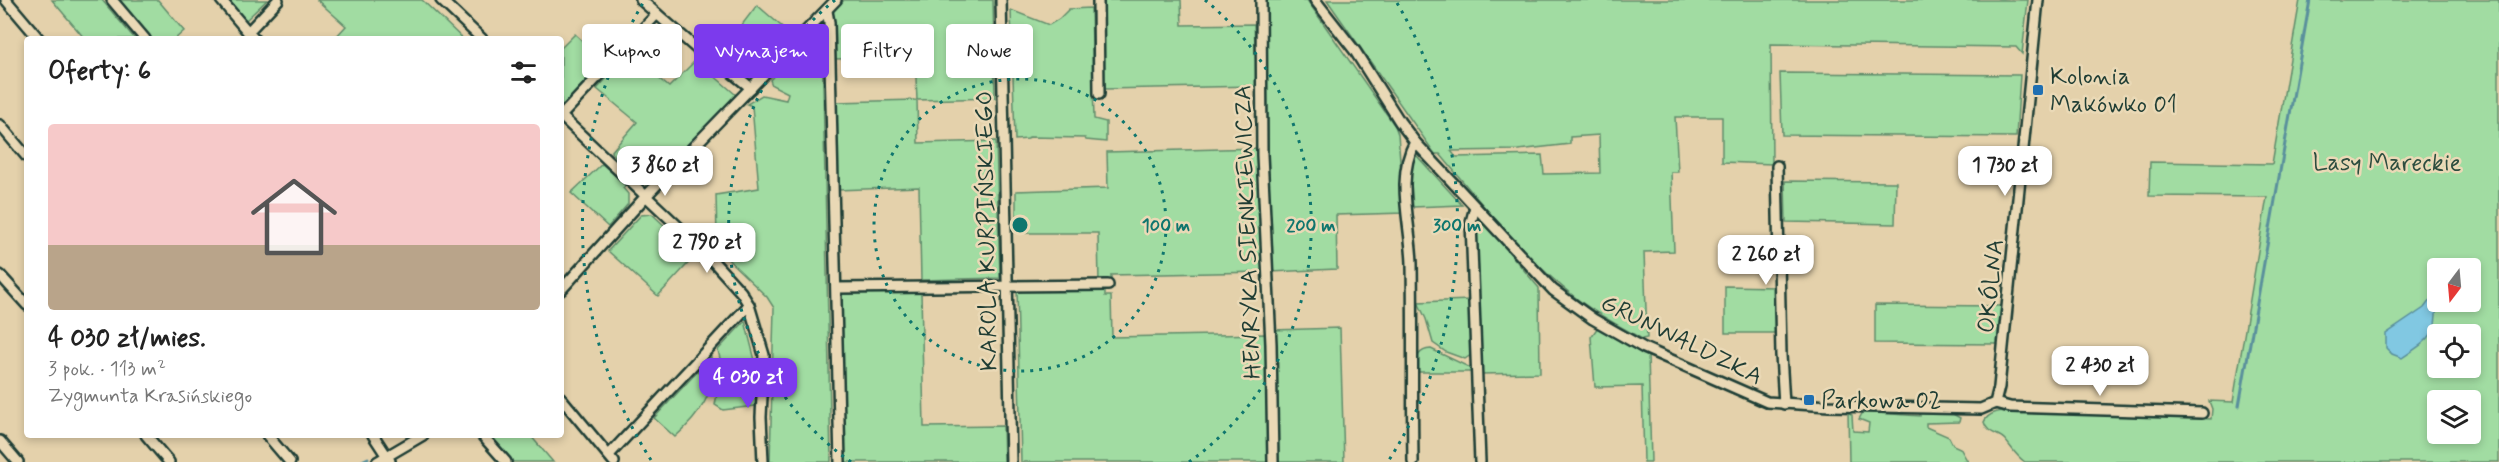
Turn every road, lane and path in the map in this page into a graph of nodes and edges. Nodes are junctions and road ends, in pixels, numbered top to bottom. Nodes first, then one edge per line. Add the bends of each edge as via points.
1 (6, 0) edge
2 (112, 0) edge
3 (221, 0) edge
4 (278, 0) edge
5 (441, 0) edge
6 (641, 0) edge
7 (836, 0) edge
8 (1001, 0) edge
9 (1098, 0) edge
10 (1261, 0) edge
11 (1315, 0) edge
12 (2038, 0) edge
13 (827, 10) junction
14 (657, 14) junction
15 (251, 35) edge
16 (36, 36) edge
17 (142, 36) edge
18 (479, 36) edge
19 (751, 88) junction
20 (1099, 94) dead end
21 (564, 113) edge
22 (564, 119) edge
23 (0, 125) edge
24 (1415, 142) junction
25 (24, 154) edge
26 (1778, 166) dead end
27 (646, 196) junction
28 (1475, 207) junction
29 (0, 275) edge
30 (1108, 285) dead end
31 (1006, 286) junction
32 (564, 287) edge
33 (837, 288) junction
34 (24, 302) edge
35 (749, 305) junction
36 (1996, 400) junction
37 (564, 402) edge
38 (1784, 404) junction
39 (2202, 413) dead end
40 (149, 438) edge
41 (270, 438) edge
42 (375, 438) edge
43 (419, 438) edge
44 (485, 438) edge
45 (0, 441) edge
46 (611, 459) edge
47 (389, 460) edge
48 (18, 462) edge
49 (169, 462) edge
50 (290, 462) edge
51 (377, 462) edge
52 (506, 462) edge
53 (763, 462) edge
54 (840, 462) edge
55 (1011, 462) edge
56 (1274, 462) edge
57 (1413, 462) edge
58 (1480, 462) edge

1 - 16 street
2 - 17 street
3 - 15 street
4 - 15 street
5 - 18 street
6 - 14 street
7 - 13 street
8 - 31 street, KAROLA KURPIŃSKIEGO
9 - 20 street
10 - 56 street, HENRYKA SIENKIEWICZA via 1262,155
11 - 24 street, GRUNWALDZKA via 1355,51
12 - 36 street, OKÓLNA
13 - 19 street
13 - 33 street
14 - 19 street via 705,56
14 - 21 street
19 - 27 street
22 - 27 street
23 - 25 street
24 - 28 street, GRUNWALDZKA
24 - 57 street via 1407,156 1405,177 1412,262
26 - 38 street
27 - 32 street
27 - 35 street via 702,249
28 - 38 street, GRUNWALDZKA via 1553,290 1593,319 1714,380 1750,396
28 - 58 street via 1471,222
29 - 34 street
30 - 31 street
31 - 33 street
31 - 55 street, KAROLA KURPIŃSKIEGO
33 - 54 street
35 - 46 street
35 - 53 street via 764,355
36 - 38 street, GRUNWALDZKA via 1981,408
36 - 39 street, GRUNWALDZKA via 2010,407
37 - 46 street
40 - 49 street
41 - 50 street
42 - 47 street
43 - 47 street
44 - 52 street
45 - 48 street
47 - 51 street

